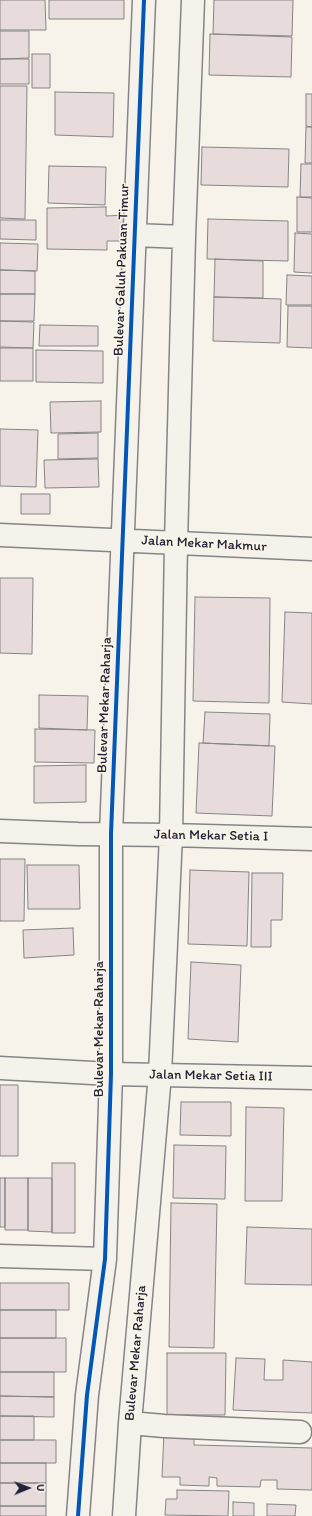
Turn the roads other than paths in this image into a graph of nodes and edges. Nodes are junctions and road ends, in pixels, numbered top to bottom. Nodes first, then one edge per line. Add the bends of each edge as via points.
1 (144, 0) edge
2 (193, 0) edge
3 (134, 235) junction
4 (184, 237) junction
5 (0, 535) edge
6 (123, 540) junction
7 (176, 543) junction
8 (312, 549) edge
9 (0, 831) edge
10 (111, 834) junction
11 (172, 835) junction
12 (312, 839) edge
13 (0, 1068) edge
14 (110, 1074) junction
15 (160, 1074) junction
16 (312, 1078) edge
17 (0, 1256) edge
18 (105, 1259) junction
19 (130, 1423) junction
20 (300, 1432) dead end
21 (78, 1516) edge
22 (124, 1516) edge

1 - 3 street, Bulevar Galuh Pakuan Timur
2 - 4 street
3 - 4 street
3 - 6 street, Bulevar Galuh Pakuan Timur
4 - 7 street
5 - 6 street, Jalan Mekar Makmur
6 - 7 street, Jalan Mekar Makmur
6 - 10 street, Bulevar Mekar Raharja
7 - 8 street, Jalan Mekar Makmur
7 - 11 street, Bulevar Mekar Raharja
9 - 10 street, Jalan Mekar Setia I
10 - 11 street, Jalan Mekar Setia I
10 - 14 street, Bulevar Mekar Raharja
11 - 12 street, Jalan Mekar Setia I
11 - 15 street, Bulevar Mekar Raharja
13 - 14 street, Jalan Mekar Setia III
14 - 15 street, Jalan Mekar Setia III
14 - 18 street, Bulevar Mekar Raharja
15 - 16 street, Jalan Mekar Setia III
15 - 19 street, Bulevar Mekar Raharja
17 - 18 street
18 - 21 street, Bulevar Mekar Raharja via 87,1395
19 - 20 street
19 - 22 street, Bulevar Mekar Raharja

